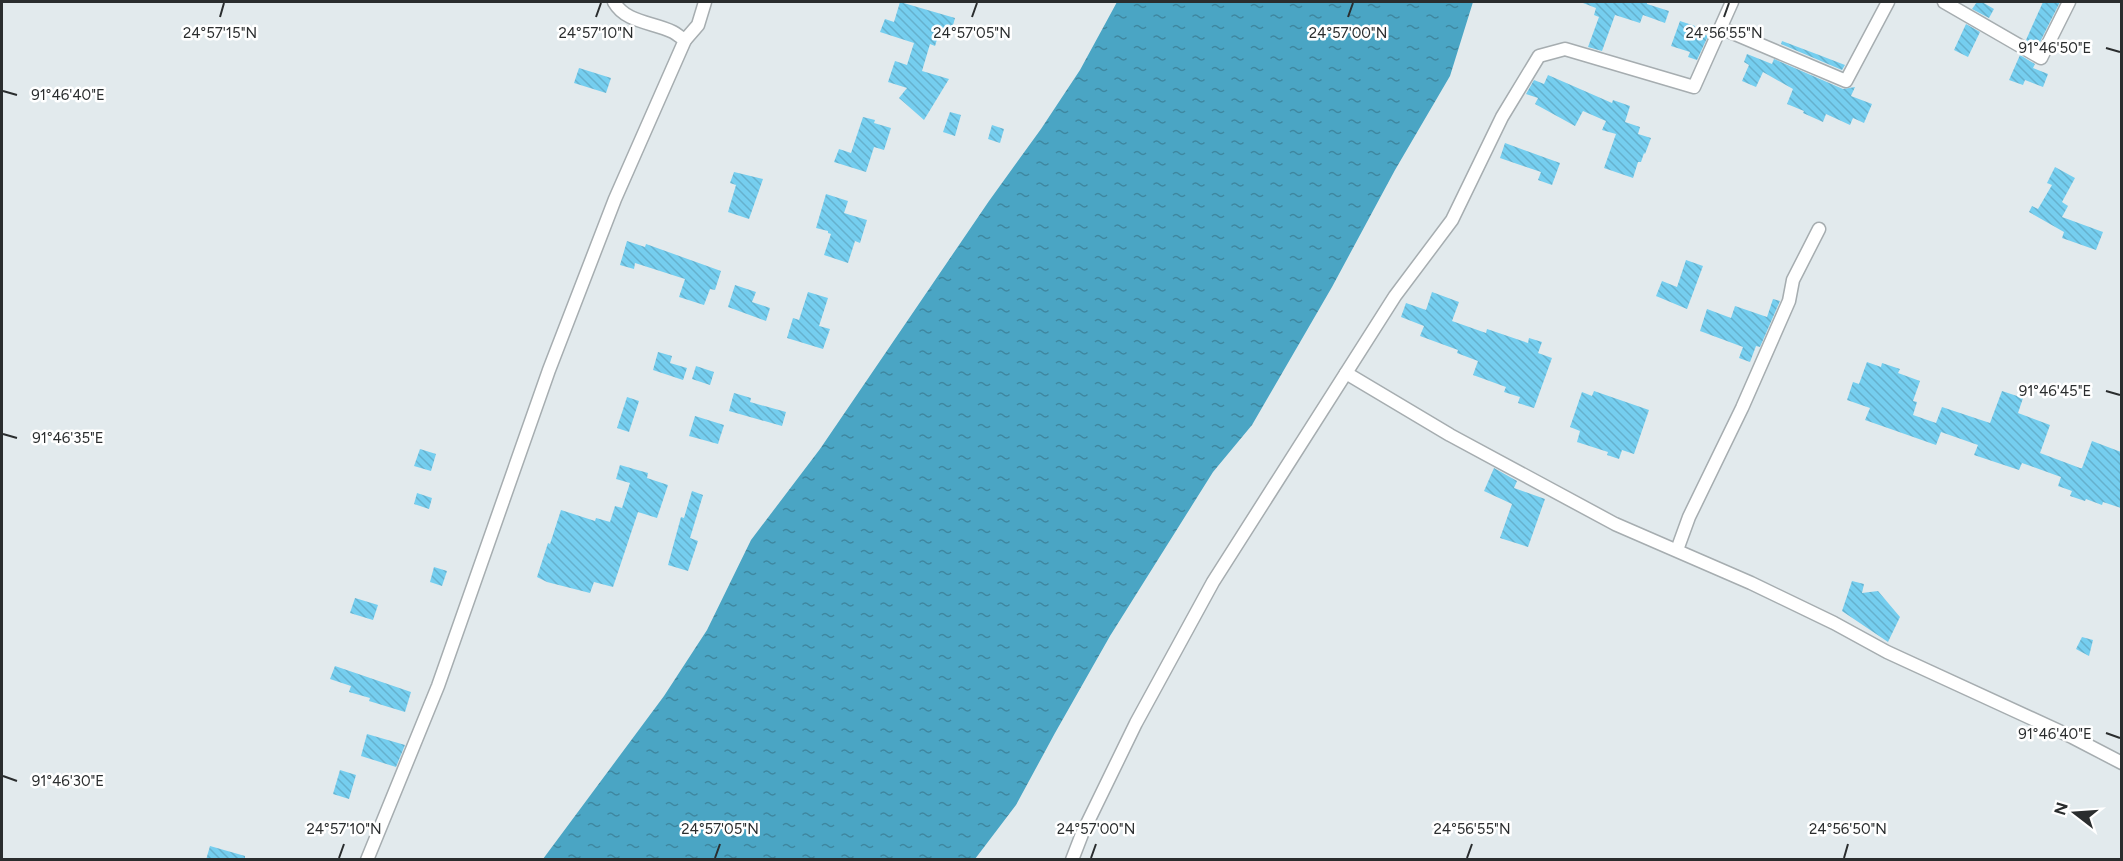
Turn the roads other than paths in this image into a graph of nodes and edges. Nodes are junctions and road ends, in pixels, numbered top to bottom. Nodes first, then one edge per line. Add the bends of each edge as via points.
1 (614, 2) edge
2 (705, 2) edge
3 (1732, 2) edge
4 (1888, 2) edge
5 (1944, 2) edge
6 (2069, 2) edge
7 (1720, 28) junction
8 (685, 40) junction
9 (1820, 229) dead end
10 (1346, 373) junction
11 (1677, 550) junction
12 (2121, 764) edge
13 (367, 860) edge
14 (1072, 860) edge

1 - 8 street via 633,19
2 - 8 street via 698,25
3 - 7 street
4 - 7 street via 1846,81
5 - 6 street via 2041,58
7 - 10 street via 1694,87 1565,49 1539,56 1502,117 1452,220 1395,296
8 - 13 street via 615,199 549,370 438,686
9 - 11 street via 1793,280 1789,301
10 - 11 street via 1450,435 1615,524
10 - 14 street via 1213,582 1136,723
11 - 12 street via 2072,737

